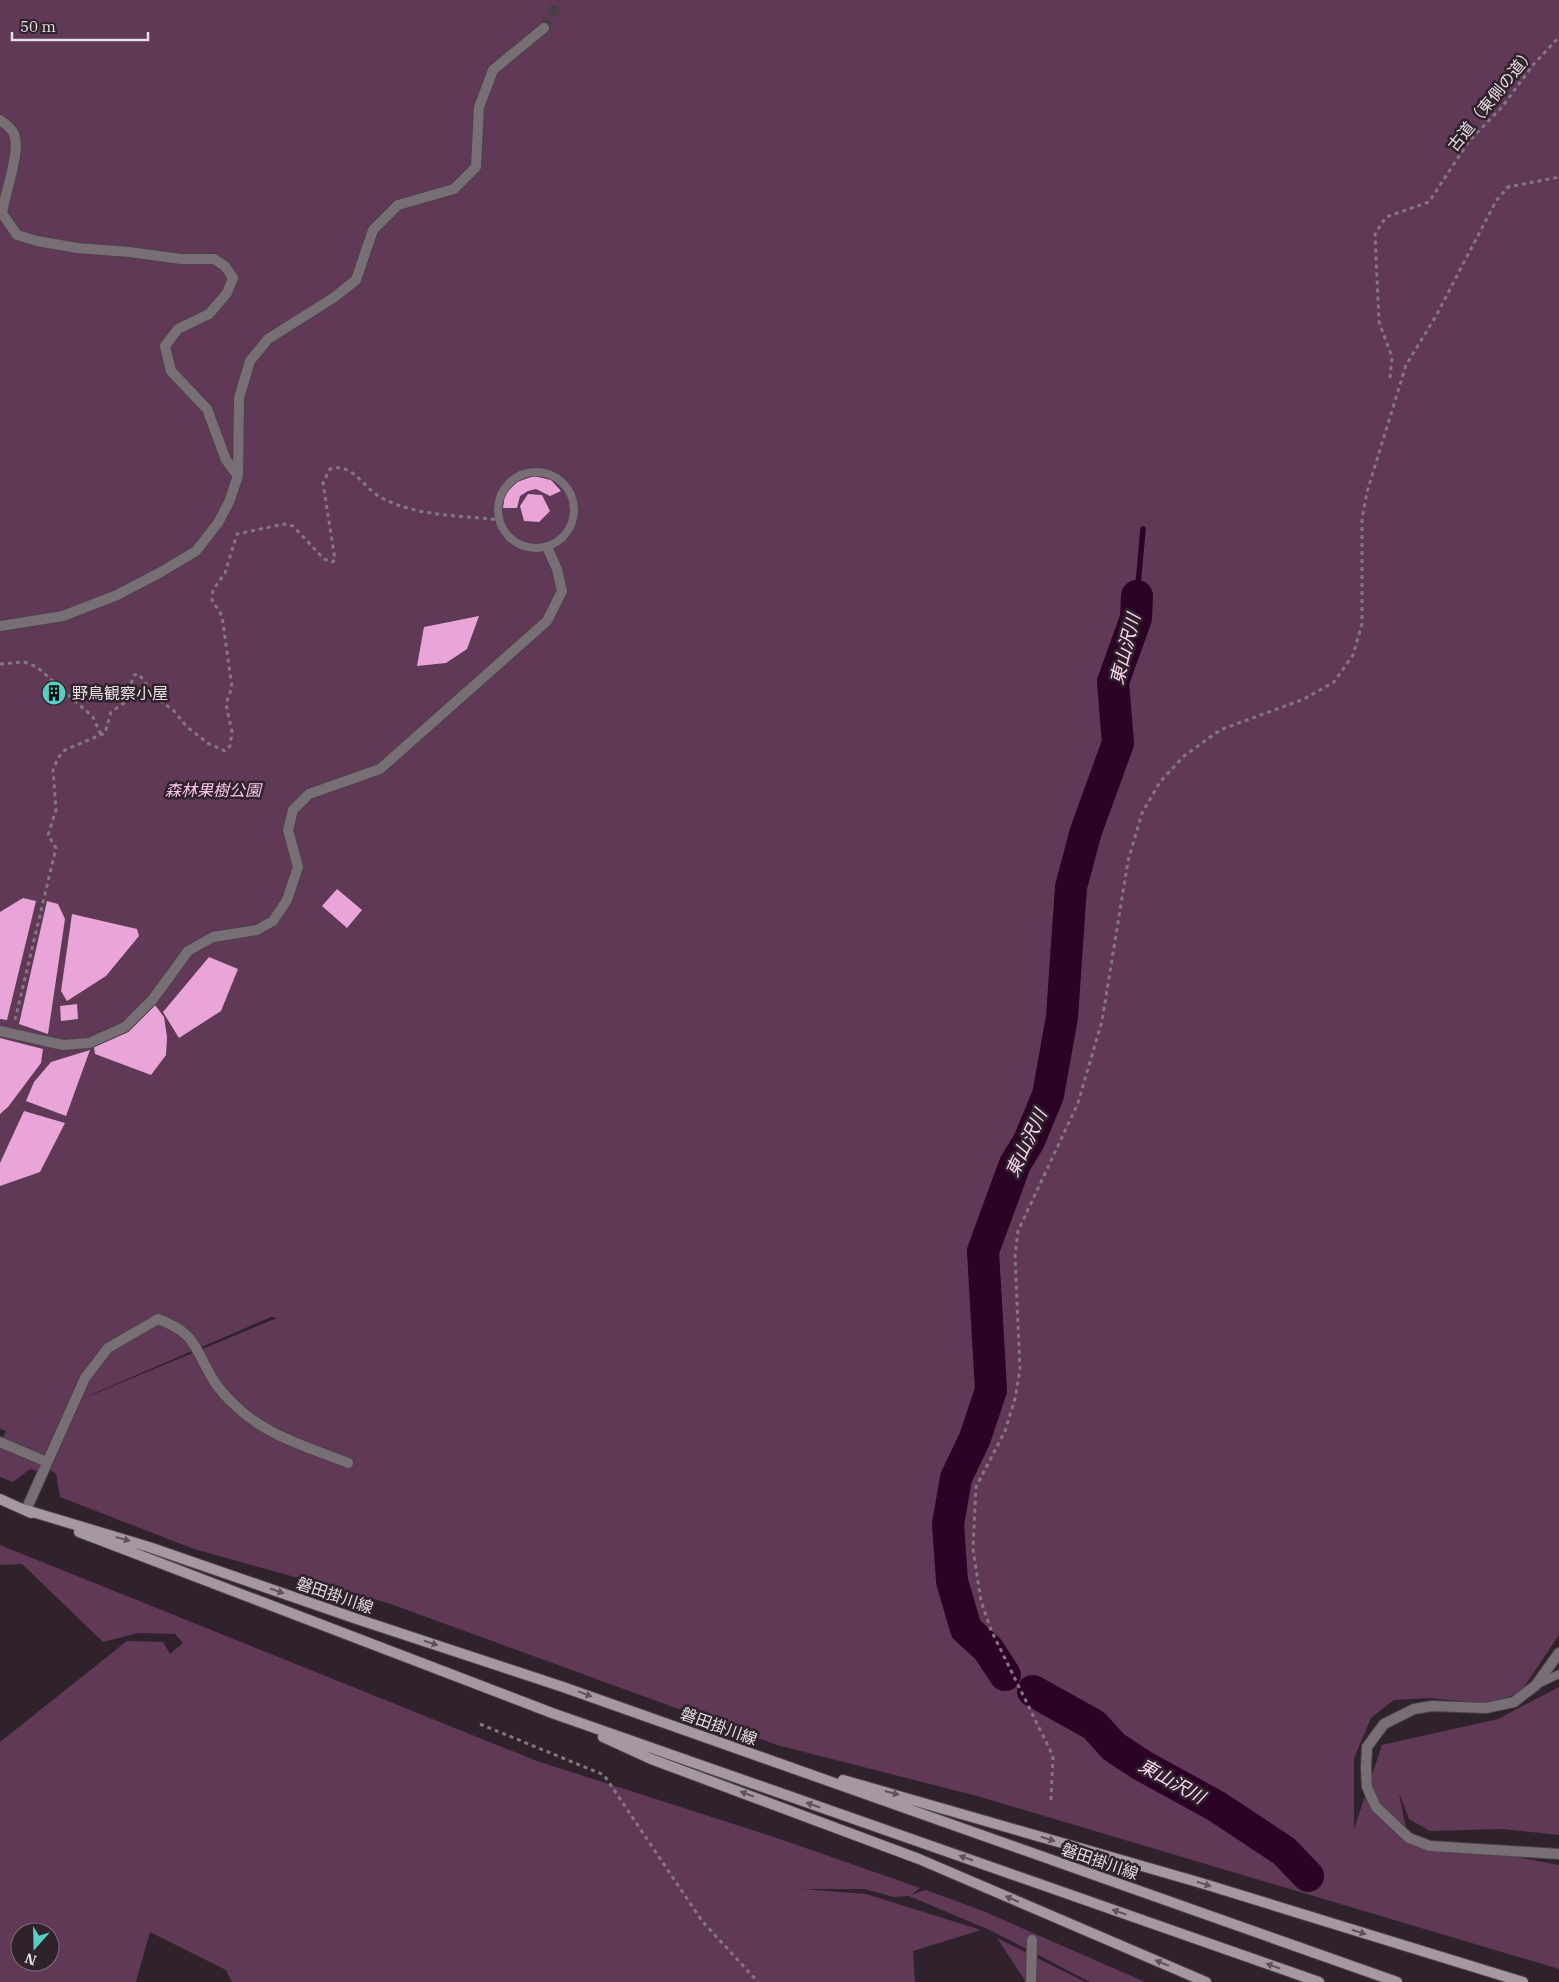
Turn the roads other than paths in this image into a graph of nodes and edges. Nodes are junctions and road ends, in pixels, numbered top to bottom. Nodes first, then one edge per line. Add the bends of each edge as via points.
1 (544, 28) tunnel mouth
2 (0, 120) edge
3 (238, 476) junction
4 (546, 546) junction
5 (0, 626) edge
6 (0, 1031) edge
7 (0, 1442) edge
8 (47, 1462) junction
9 (348, 1463) dead end
10 (0, 1499) edge
11 (26, 1510) junction
12 (1559, 1653) edge
13 (1559, 1674) edge
14 (1536, 1685) junction
15 (552, 1713) junction
16 (777, 1763) junction
17 (1559, 1854) edge
18 (1032, 1940) dead end
19 (1031, 1982) edge
20 (1206, 1982) edge
21 (1319, 1982) edge
22 (1398, 1982) edge
23 (1523, 1982) edge

1 - 3 street via 493,70 479,107 476,167 454,189 398,204 373,230 356,280 268,339 250,361 239,398
2 - 3 street via 15,135 15,156 2,213 17,235 77,248 181,259 214,259 225,266 233,278 227,293 209,314 178,329 165,346 171,371 207,409 226,460
3 - 5 street via 218,523 196,551 117,595 63,616
4 - 4 lane via 532,548 518,543 506,534 500,520 498,505 503,492 513,480 526,474 541,472 555,477 573,500 570,528 560,540
4 - 6 street via 557,569 562,591 547,621 380,768 309,794 294,810 288,830 298,867 287,900 273,921 257,930 213,937 188,951 152,999 125,1027 89,1043 63,1045
7 - 8 street
8 - 9 street via 85,1378 108,1348 158,1319 178,1326 194,1343 212,1377 238,1409 260,1425
8 - 11 street
10 - 11 main road, 磐田掛川線
11 - 15 main road, 磐田掛川線 via 145,1559
11 -> 16 main road, 磐田掛川線 via 148,1547 563,1686
12 - 14 street
13 - 14 lane
14 - 17 street via 1514,1702 1486,1708 1432,1706 1414,1709 1384,1724 1367,1747 1367,1787 1376,1807 1392,1824 1410,1838 1430,1846
20 -> 15 main road via 919,1859 650,1759
21 -> 15 main road, 磐田掛川線
16 - 22 main road, 磐田掛川線
16 -> 23 main road via 922,1801
18 - 19 street

